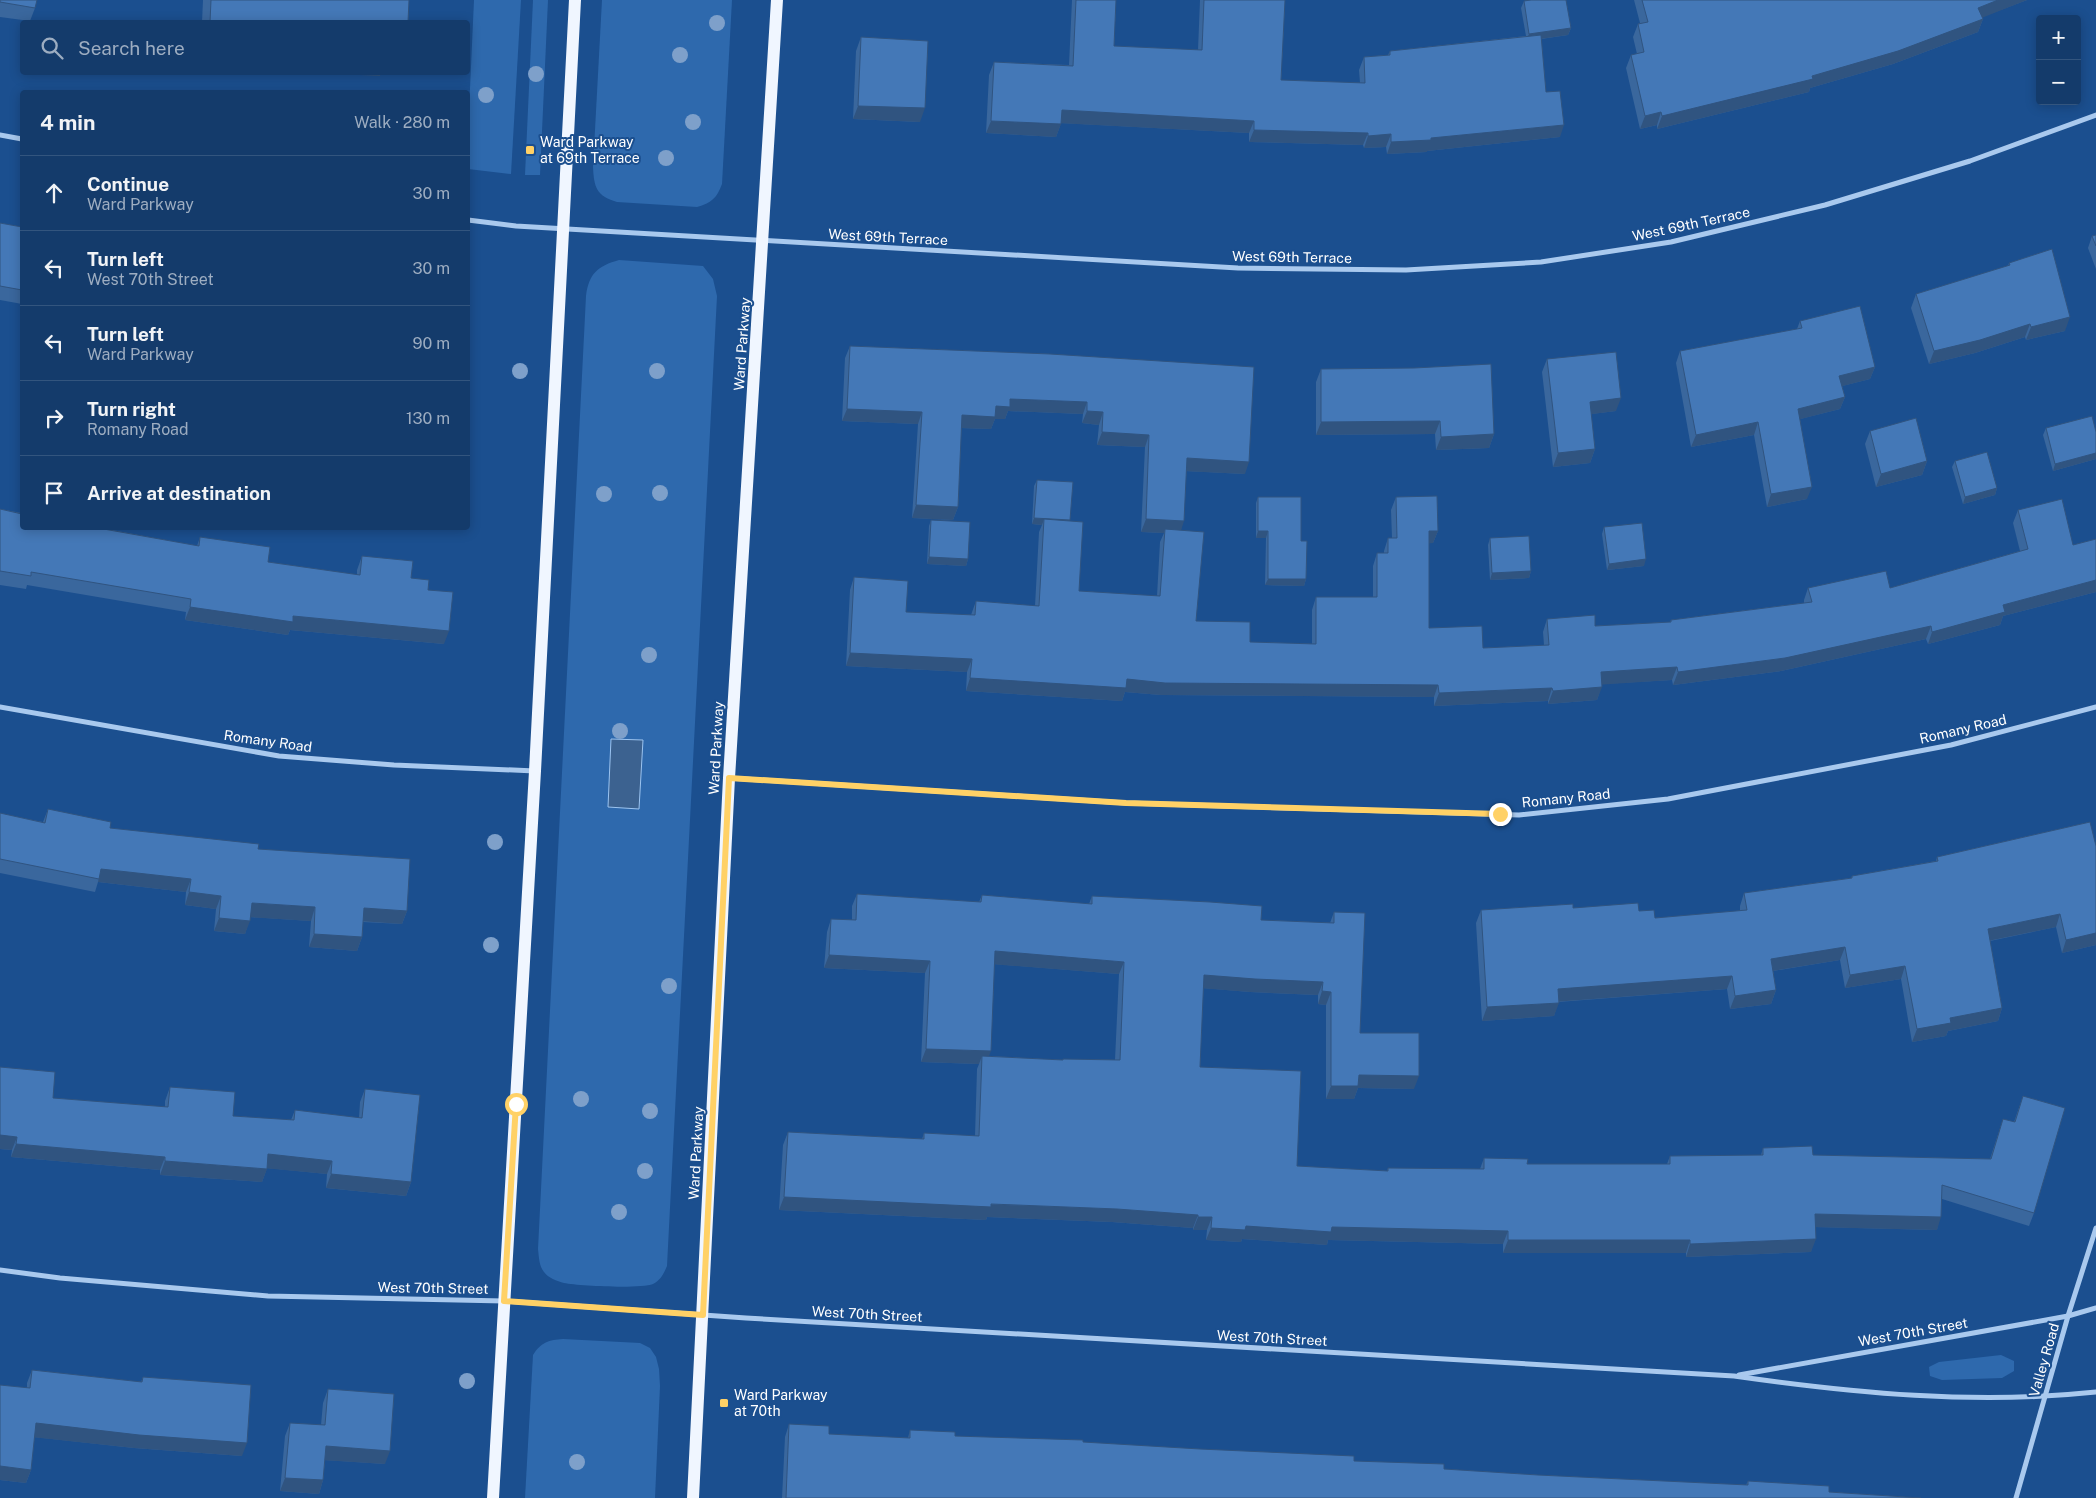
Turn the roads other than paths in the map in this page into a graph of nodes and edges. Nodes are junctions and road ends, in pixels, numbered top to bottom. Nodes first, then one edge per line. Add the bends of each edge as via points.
1 (575, 0) edge
2 (777, 0) edge
3 (2096, 115) edge
4 (0, 135) edge
5 (20, 139) edge
6 (470, 220) edge
7 (563, 228) junction
8 (764, 241) junction
9 (0, 707) edge
10 (2096, 707) edge
11 (535, 771) junction
12 (729, 778) junction
13 (2096, 1228) edge
14 (0, 1270) edge
15 (504, 1301) junction
16 (2096, 1308) edge
17 (703, 1315) junction
18 (2068, 1316) junction
19 (1734, 1376) junction
20 (2096, 1392) edge
21 (2045, 1397) junction
22 (493, 1498) edge
23 (693, 1498) edge
24 (2016, 1498) edge

1 - 7 main road
2 - 8 main road, Ward Parkway
3 - 8 street, West 69th Terrace via 1970,161 1825,205 1671,242 1541,262 1406,270 1238,268
4 - 5 street
6 - 7 street, West 69th Terrace
7 - 8 street, West 69th Terrace
7 - 11 main road
8 - 12 main road, Ward Parkway
9 - 11 street, Romany Road via 279,756
10 - 12 street, Romany Road via 1951,745 1668,799 1519,815 1126,803
11 - 15 main road
12 - 17 main road, Ward Parkway
13 - 18 street, Valley Road
14 - 15 street, West 70th Street via 268,1296
15 - 17 street, West 70th Street
15 - 22 main road
16 - 18 street, West 70th Street
17 - 19 street, West 70th Street
17 - 23 main road, Ward Parkway
18 - 19 street, West 70th Street
18 - 21 street, Valley Road
19 - 21 street, West 70th Street via 1894,1394
20 - 21 street, West 70th Street
21 - 24 street, Valley Road

